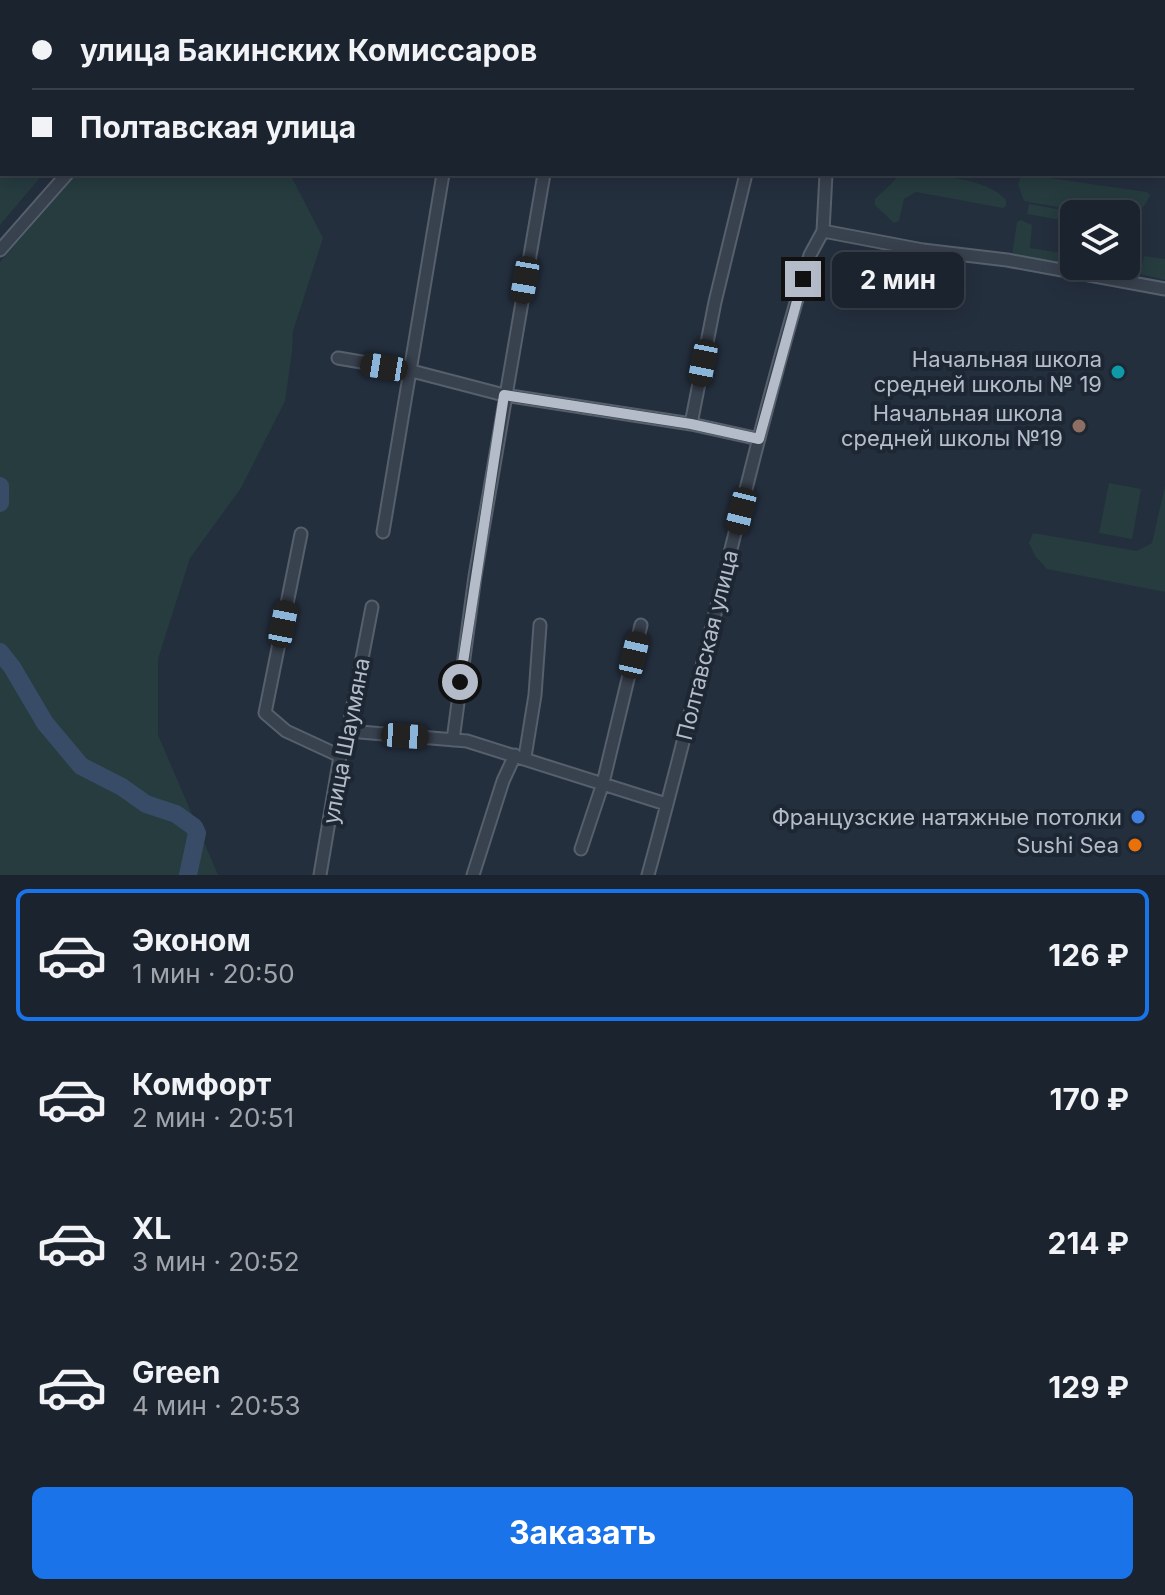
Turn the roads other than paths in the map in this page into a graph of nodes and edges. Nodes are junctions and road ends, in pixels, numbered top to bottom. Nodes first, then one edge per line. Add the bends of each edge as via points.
1 (65, 176) edge
2 (443, 176) edge
3 (544, 176) edge
4 (746, 176) edge
5 (826, 176) edge
6 (823, 231) junction
7 (0, 250) edge
8 (1165, 289) edge
9 (338, 358) dead end
10 (408, 370) junction
11 (504, 395) junction
12 (691, 424) junction
13 (759, 439) junction
14 (383, 532) dead end
15 (301, 534) dead end
16 (372, 607) dead end
17 (540, 625) dead end
18 (641, 625) dead end
19 (348, 731) junction
20 (453, 740) junction
21 (340, 756) junction
22 (520, 756) junction
23 (603, 783) junction
24 (666, 804) junction
25 (581, 849) dead end
26 (320, 875) edge
27 (473, 875) edge
28 (648, 875) edge

1 - 7 street
2 - 10 street
3 - 11 street
4 - 12 street
5 - 6 street
6 - 8 street
6 - 13 street, Полтавская улица via 810,255
9 - 10 street
10 - 11 street
10 - 14 street
11 - 12 street
11 - 20 street
12 - 13 street
13 - 24 street, Полтавская улица
15 - 21 street via 265,713 286,731
16 - 19 street, улица Шаумяна
17 - 22 street via 535,695
18 - 23 street
19 - 20 street
19 - 21 street, улица Шаумяна
20 - 22 street
21 - 26 street, улица Шаумяна
22 - 23 street
22 - 27 street via 503,781
23 - 24 street
23 - 25 street
24 - 28 street, Полтавская улица

